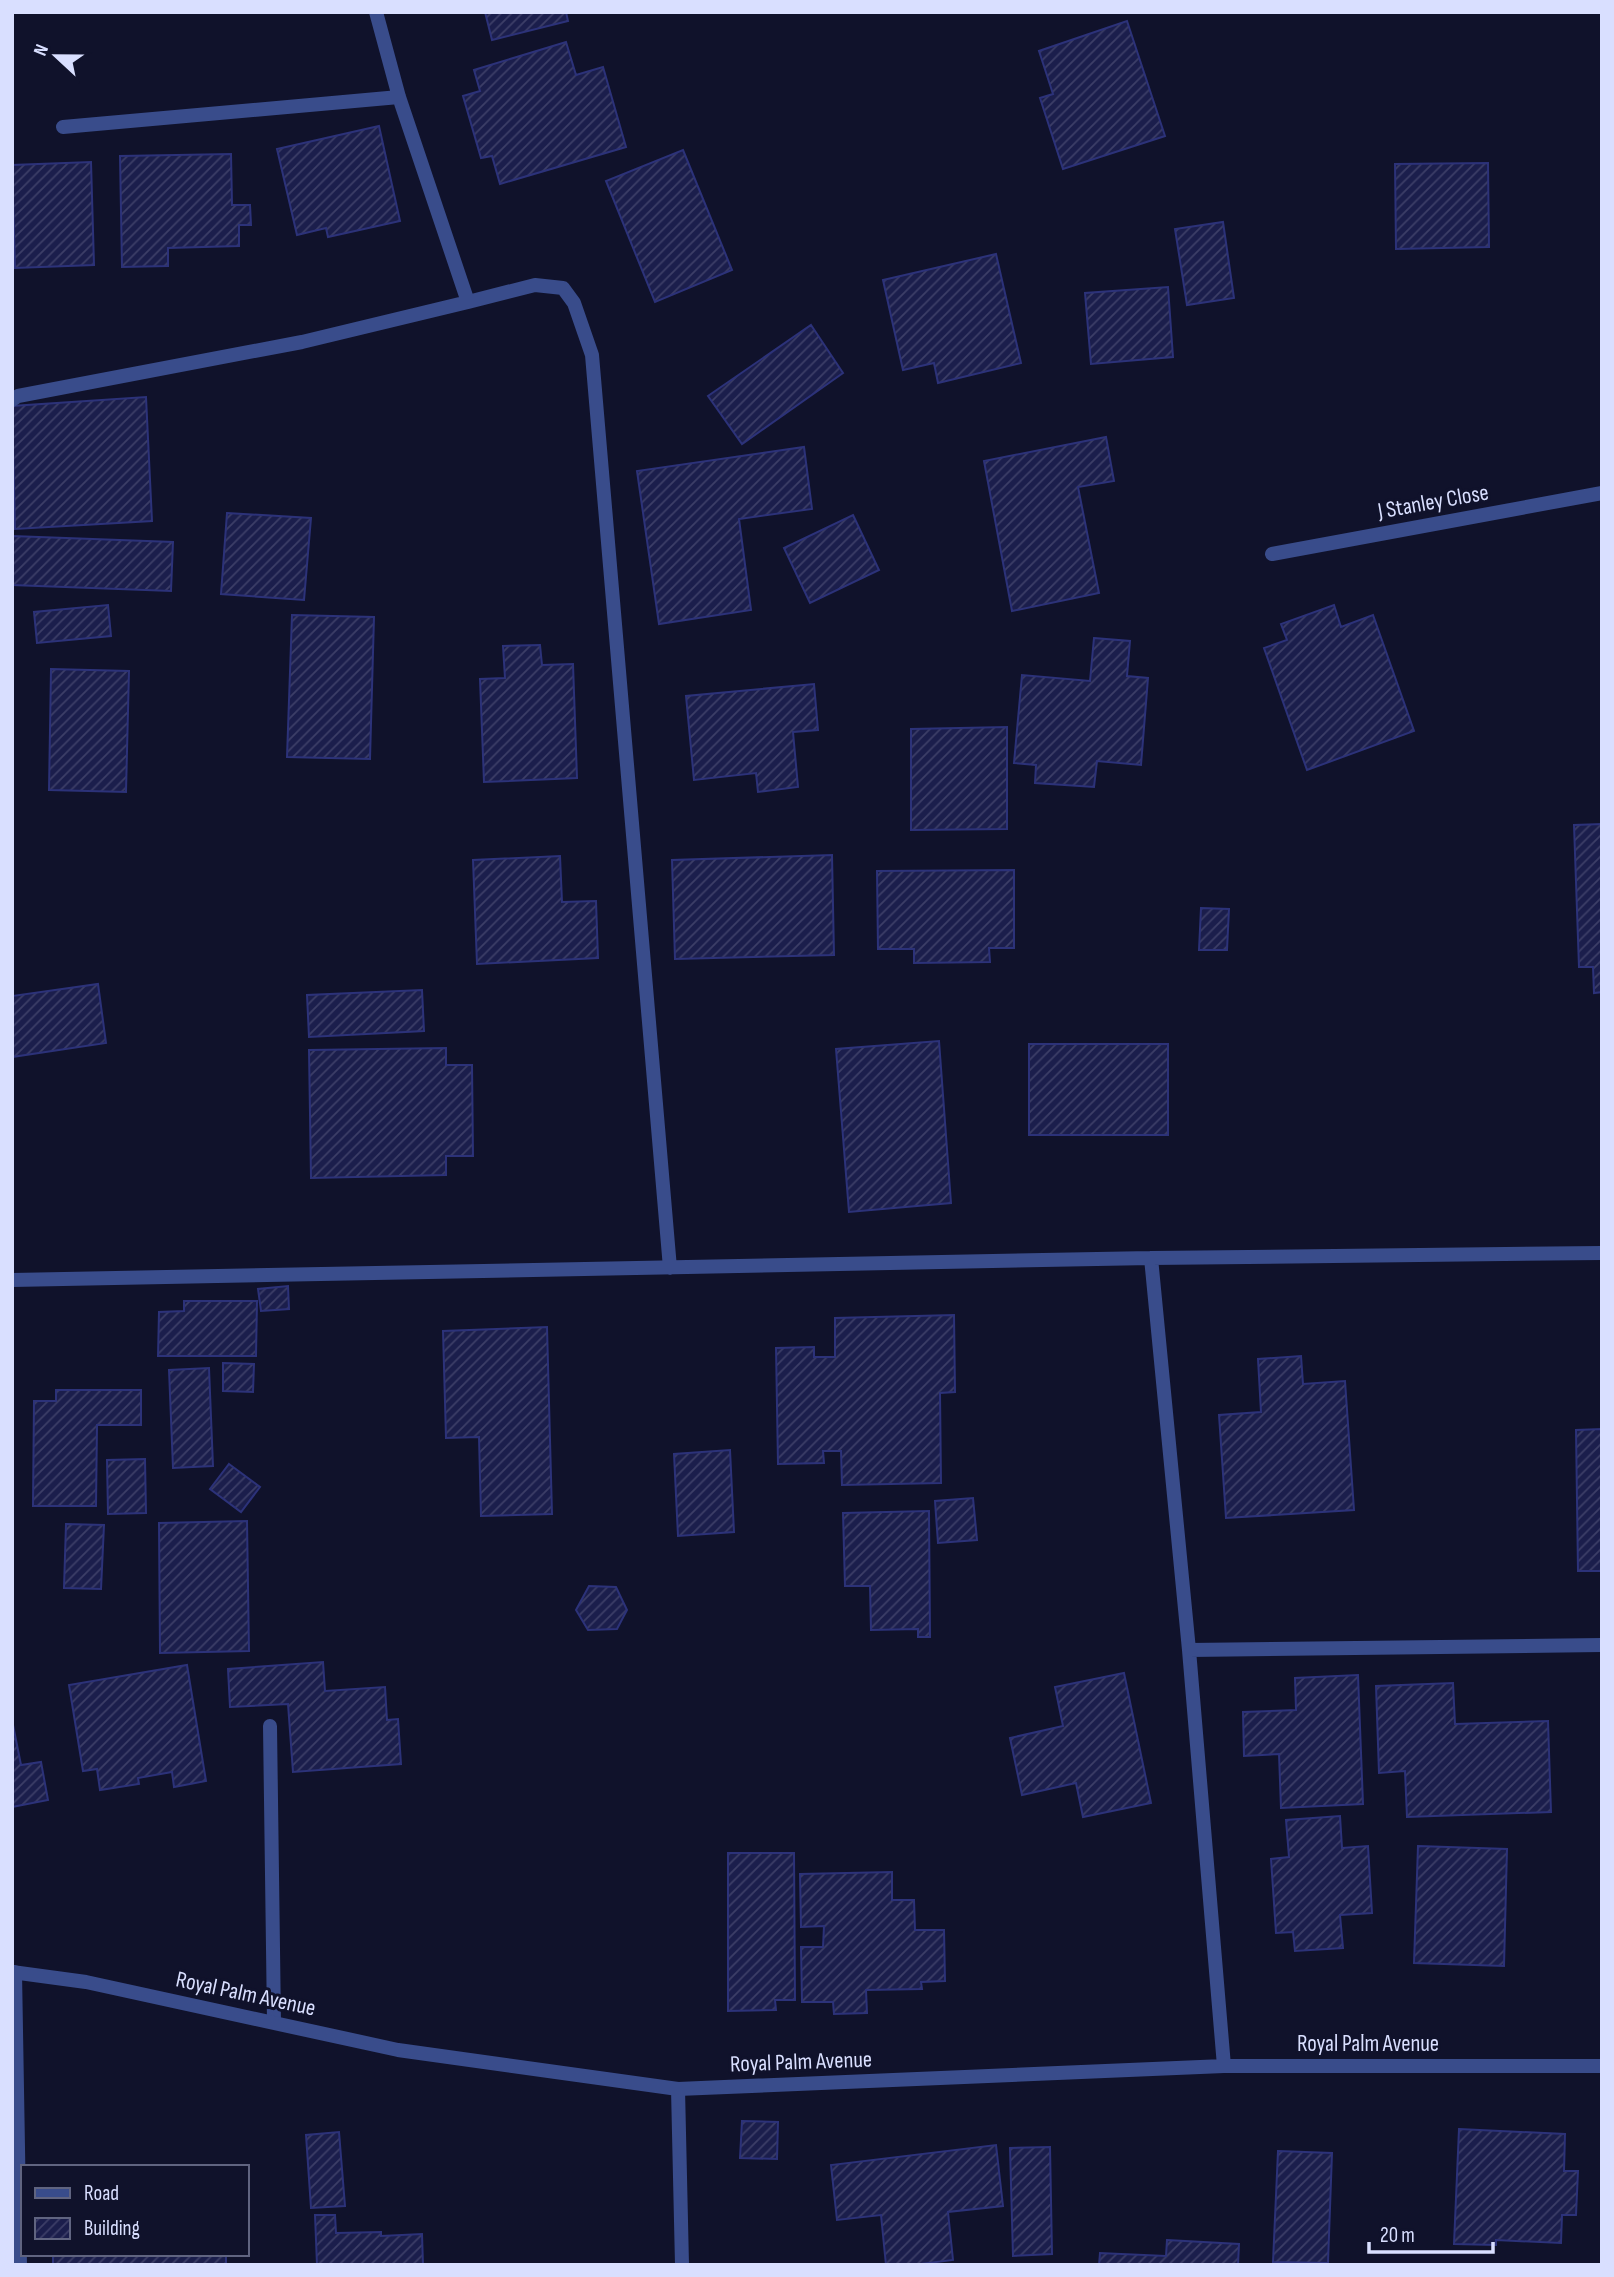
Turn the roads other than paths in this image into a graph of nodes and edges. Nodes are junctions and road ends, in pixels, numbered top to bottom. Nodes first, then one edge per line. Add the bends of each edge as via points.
1 (376, 12) edge
2 (399, 97) junction
3 (63, 127) dead end
4 (468, 302) junction
5 (12, 400) edge
6 (1602, 493) edge
7 (1272, 554) dead end
8 (1602, 1252) edge
9 (1151, 1258) junction
10 (670, 1268) junction
11 (12, 1280) edge
12 (1602, 1646) edge
13 (1189, 1650) junction
14 (270, 1727) dead end
15 (14, 1972) edge
16 (274, 2022) junction
17 (1224, 2066) junction
18 (1602, 2066) edge
19 (678, 2089) junction
20 (20, 2265) edge
21 (682, 2265) edge

1 - 2 street
2 - 3 street
2 - 4 street
4 - 5 street via 302,342
4 - 10 street via 535,285 563,288 574,303 592,355
6 - 7 street, J Stanley Close
8 - 9 street
9 - 10 street
9 - 13 street
10 - 11 street
12 - 13 street
13 - 17 street
14 - 16 street
15 - 16 street, Royal Palm Avenue via 86,1982
15 - 20 street
16 - 19 street, Royal Palm Avenue via 398,2050
17 - 18 street, Royal Palm Avenue
17 - 19 street, Royal Palm Avenue
19 - 21 street

